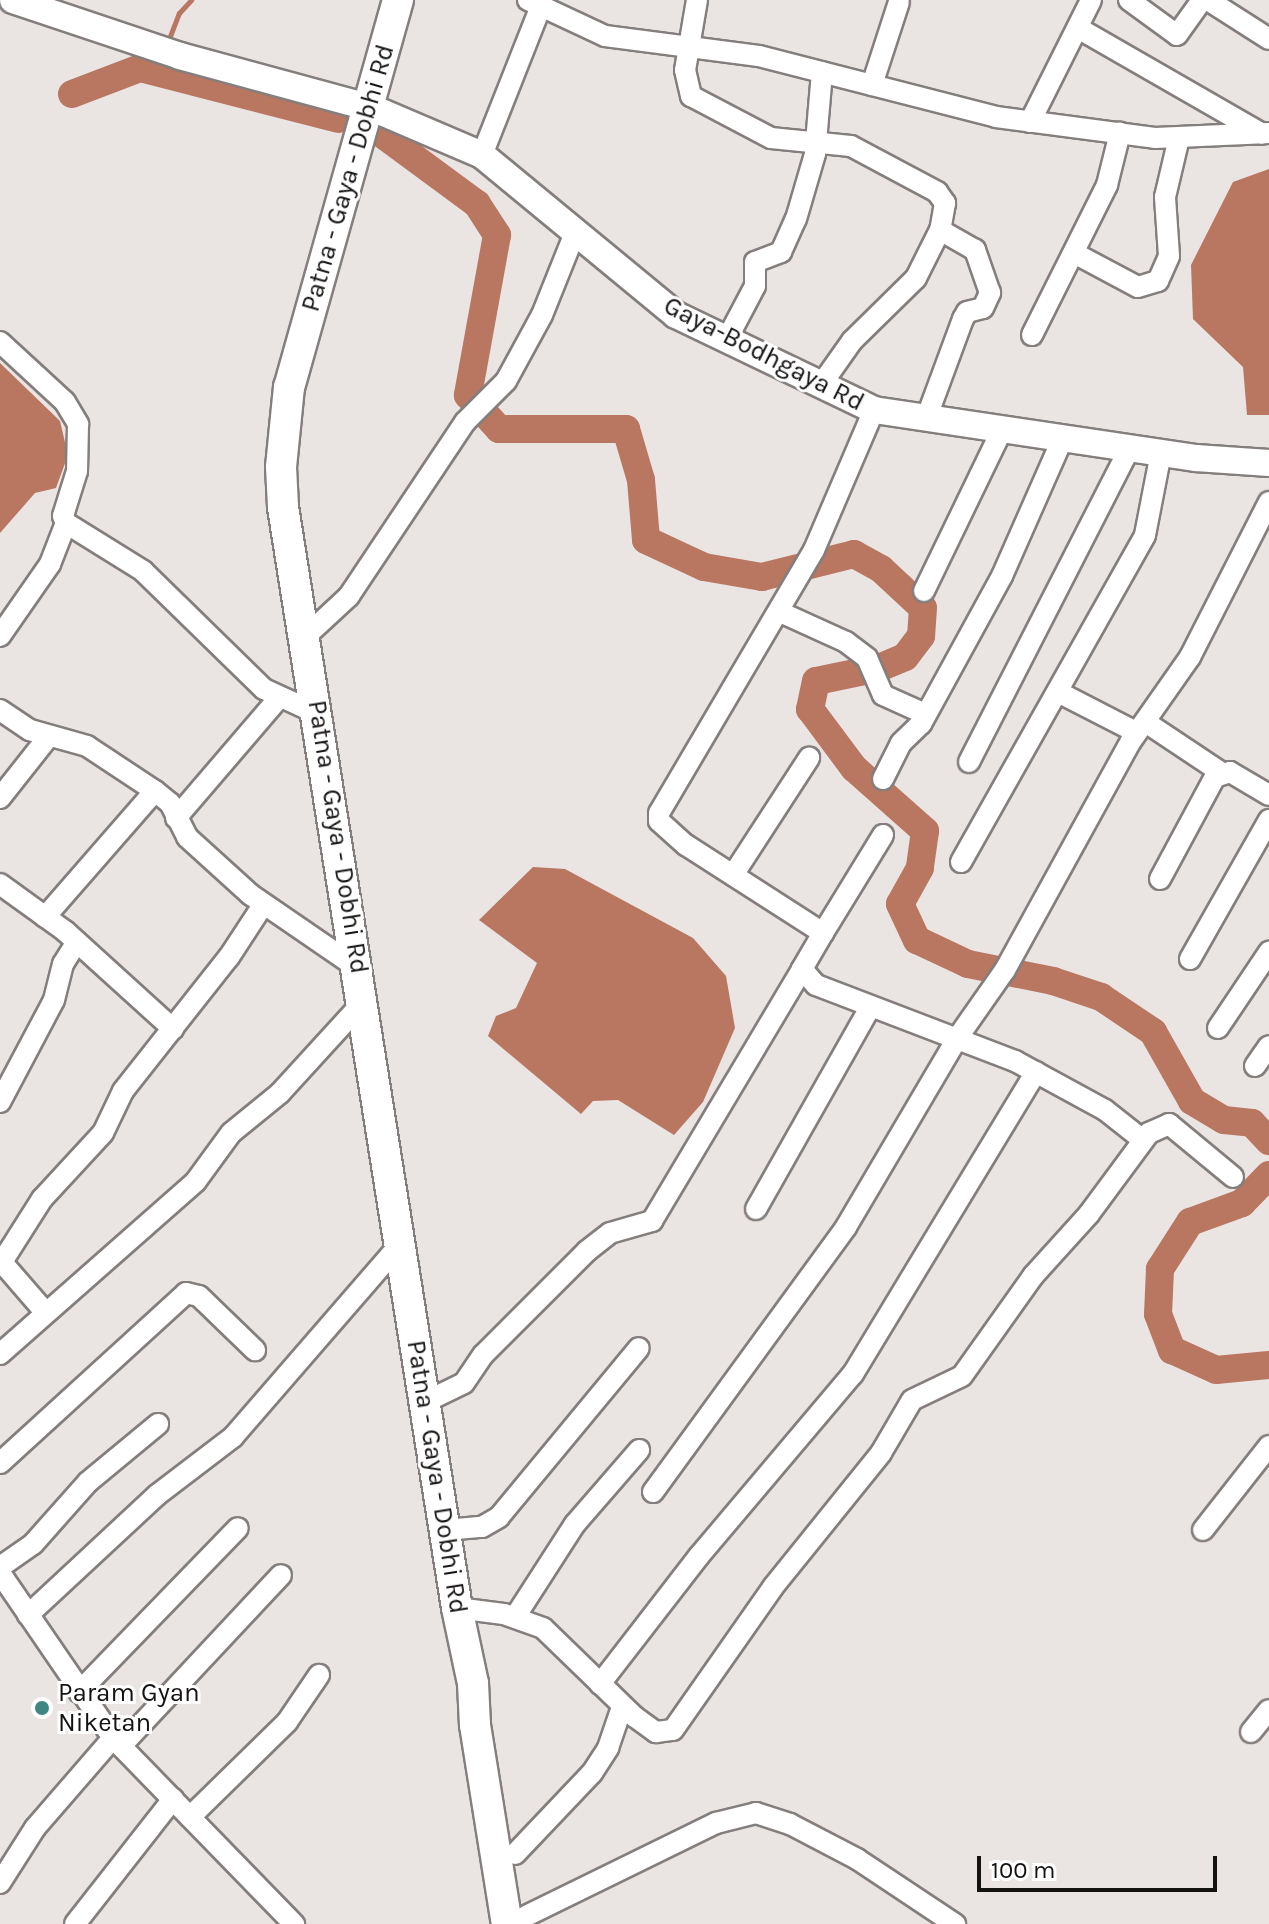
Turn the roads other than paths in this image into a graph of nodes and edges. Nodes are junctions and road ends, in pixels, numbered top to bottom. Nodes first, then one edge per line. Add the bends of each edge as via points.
1 (13, 0) edge
2 (398, 0) edge
3 (697, 0) edge
4 (1091, 0) edge
5 (1129, 0) edge
6 (1202, 0) edge
7 (1208, 0) edge
8 (895, 1) edge
9 (531, 2) edge
10 (1078, 28) junction
11 (1269, 39) edge
12 (687, 48) junction
13 (822, 72) junction
14 (872, 85) junction
15 (372, 108) junction
16 (1030, 122) junction
17 (1120, 133) junction
18 (1266, 134) edge
19 (1179, 138) junction
20 (817, 141) junction
21 (482, 155) junction
22 (940, 230) junction
23 (575, 233) junction
24 (1074, 253) junction
25 (1032, 335) dead end
26 (726, 341) junction
27 (0, 342) edge
28 (821, 385) junction
29 (874, 410) junction
30 (926, 419) junction
31 (1002, 430) junction
32 (1063, 438) junction
33 (1130, 447) junction
34 (1161, 453) junction
35 (1269, 463) edge
36 (1269, 502) edge
37 (66, 523) junction
38 (924, 591) dead end
39 (780, 612) junction
40 (0, 636) edge
41 (306, 636) junction
42 (1060, 693) junction
43 (279, 698) junction
44 (0, 710) edge
45 (318, 714) junction
46 (925, 714) junction
47 (1141, 728) junction
48 (49, 736) junction
49 (809, 758) dead end
50 (969, 762) dead end
51 (1222, 773) junction
52 (883, 779) dead end
53 (155, 791) junction
54 (1269, 795) edge
55 (0, 798) edge
56 (176, 818) junction
57 (1269, 820) edge
58 (883, 835) dead end
59 (961, 862) dead end
60 (733, 875) junction
61 (1160, 879) dead end
62 (0, 884) edge
63 (263, 905) junction
64 (45, 917) junction
65 (823, 933) junction
66 (77, 942) junction
67 (1269, 952) edge
68 (1190, 959) dead end
69 (359, 969) junction
70 (802, 969) junction
71 (364, 1001) junction
72 (869, 1009) junction
73 (1218, 1028) dead end
74 (173, 1029) junction
75 (958, 1037) junction
76 (1269, 1046) edge
77 (1255, 1066) dead end
78 (1036, 1072) junction
79 (0, 1102) edge
80 (1143, 1140) junction
81 (1233, 1177) dead end
82 (756, 1209) dead end
83 (401, 1243) junction
84 (1, 1261) edge
85 (45, 1312) junction
86 (639, 1348) dead end
87 (255, 1350) dead end
88 (0, 1354) edge
89 (425, 1402) junction
90 (158, 1424) dead end
91 (1269, 1446) edge
92 (639, 1450) dead end
93 (0, 1463) edge
94 (653, 1492) dead end
95 (238, 1528) dead end
96 (445, 1530) junction
97 (1203, 1530) dead end
98 (0, 1567) edge
99 (0, 1573) edge
100 (281, 1575) dead end
101 (457, 1608) junction
102 (28, 1615) junction
103 (515, 1617) junction
104 (319, 1675) dead end
105 (473, 1683) junction
106 (600, 1684) junction
107 (79, 1692) junction
108 (622, 1707) junction
109 (1269, 1710) edge
110 (1251, 1732) dead end
111 (117, 1742) junction
112 (173, 1799) junction
113 (190, 1817) junction
114 (515, 1854) junction
115 (0, 1883) edge
116 (520, 1921) edge
117 (75, 1924) edge
118 (294, 1924) edge
119 (955, 1924) edge

1 - 15 street, Gaya-Bodhgaya Rd via 180,56
2 - 15 main road, Patna - Gaya - Dobhi Rd
3 - 12 street
4 - 10 street
5 - 6 street via 1177,35
7 - 11 street
8 - 14 street
9 - 12 street via 605,36
9 - 21 street via 524,39
10 - 16 street
10 - 18 street
12 - 13 street via 741,52
12 - 20 street via 684,80 691,96 771,138
13 - 14 street
13 - 20 street
14 - 16 street
15 - 21 street, Gaya-Bodhgaya Rd
15 - 41 main road, Patna - Gaya - Dobhi Rd via 304,331 283,429 283,507
16 - 17 street
17 - 19 street
17 - 24 street via 1107,185
18 - 19 street
19 - 24 street via 1165,197 1169,256 1158,281 1138,287
20 - 22 street via 851,146 943,196
20 - 26 street via 786,243 774,257 755,262 755,286
21 - 23 street, Gaya-Bodhgaya Rd
22 - 28 street via 916,278 852,341
22 - 30 street via 975,250 990,293 983,308 967,312 963,319
23 - 26 street, Gaya-Bodhgaya Rd via 659,303
23 - 41 street via 533,333 349,596
24 - 25 street
26 - 28 street, Gaya-Bodhgaya Rd
27 - 37 street via 65,402 78,424 77,471 63,516
28 - 29 street, Gaya-Bodhgaya Rd
29 - 30 street, Gaya-Bodhgaya Rd
29 - 39 street via 814,550
30 - 31 street, Gaya-Bodhgaya Rd
31 - 32 street, Gaya-Bodhgaya Rd
31 - 38 street
32 - 33 street, Gaya-Bodhgaya Rd
32 - 46 street via 1002,576
33 - 34 street, Gaya-Bodhgaya Rd
33 - 50 street
34 - 35 street, Gaya-Bodhgaya Rd
34 - 42 street via 1145,535
36 - 47 street via 1217,611
37 - 40 street via 50,564
37 - 43 street via 143,571 248,677
39 - 46 street via 836,635 870,667 883,695
39 - 60 street via 659,813 664,829
41 - 45 main road, Patna - Gaya - Dobhi Rd
42 - 47 street
42 - 59 street
43 - 45 street
43 - 56 street
44 - 48 street
45 - 69 main road, Patna - Gaya - Dobhi Rd
46 - 52 street via 901,743
47 - 51 street
47 - 75 street via 1005,970
48 - 53 street via 87,746
48 - 55 street
49 - 60 street
51 - 54 street via 1236,774
51 - 61 street via 1208,786
53 - 56 street
53 - 64 street
56 - 63 street via 187,837
57 - 68 street
58 - 65 street
60 - 65 street
62 - 64 street
63 - 69 street
63 - 74 street
64 - 66 street
65 - 70 street
66 - 74 street
66 - 79 street via 63,964 54,1000
67 - 73 street
69 - 71 main road, Patna - Gaya - Dobhi Rd
70 - 72 street via 830,994
70 - 89 street via 652,1221 610,1233 587,1251 483,1355 464,1383
71 - 83 main road, Patna - Gaya - Dobhi Rd
71 - 85 street via 280,1093 231,1133 196,1181
72 - 75 street
72 - 82 street
74 - 84 street via 123,1091 103,1133 32,1213
75 - 78 street
75 - 94 street via 830,1252 762,1337
76 - 77 street
78 - 80 street via 1105,1110
78 - 106 street via 853,1374 699,1556
80 - 81 street via 1160,1124 1169,1124
80 - 108 street via 1089,1214 1033,1276 962,1376 912,1400 881,1453 773,1587 673,1730 656,1732
83 - 89 main road, Patna - Gaya - Dobhi Rd
83 - 102 street via 233,1437 157,1495
84 - 85 street
85 - 88 street
86 - 96 street via 511,1506 482,1527
87 - 93 street via 199,1296 186,1293
89 - 96 main road, Patna - Gaya - Dobhi Rd
90 - 98 street via 88,1482 33,1544
91 - 97 street
92 - 103 street via 575,1524
95 - 107 street
96 - 101 main road, Patna - Gaya - Dobhi Rd
99 - 102 street
100 - 111 street
101 - 103 street
101 - 105 main road, Patna - Gaya - Dobhi Rd
102 - 107 street
103 - 106 street via 543,1628
104 - 113 street via 287,1722
105 - 114 main road, Patna - Gaya - Dobhi Rd via 495,1718
105 - 116 main road, Patna - Gaya - Dobhi Rd via 475,1725
106 - 108 street
107 - 111 street
108 - 114 street via 608,1748 592,1773 554,1819
109 - 110 street
111 - 112 street
111 - 115 street via 35,1828
112 - 113 street
112 - 117 street
113 - 118 street
114 - 116 main road, Patna - Gaya - Dobhi Rd
116 - 119 street via 716,1823 756,1813 790,1824 857,1859

